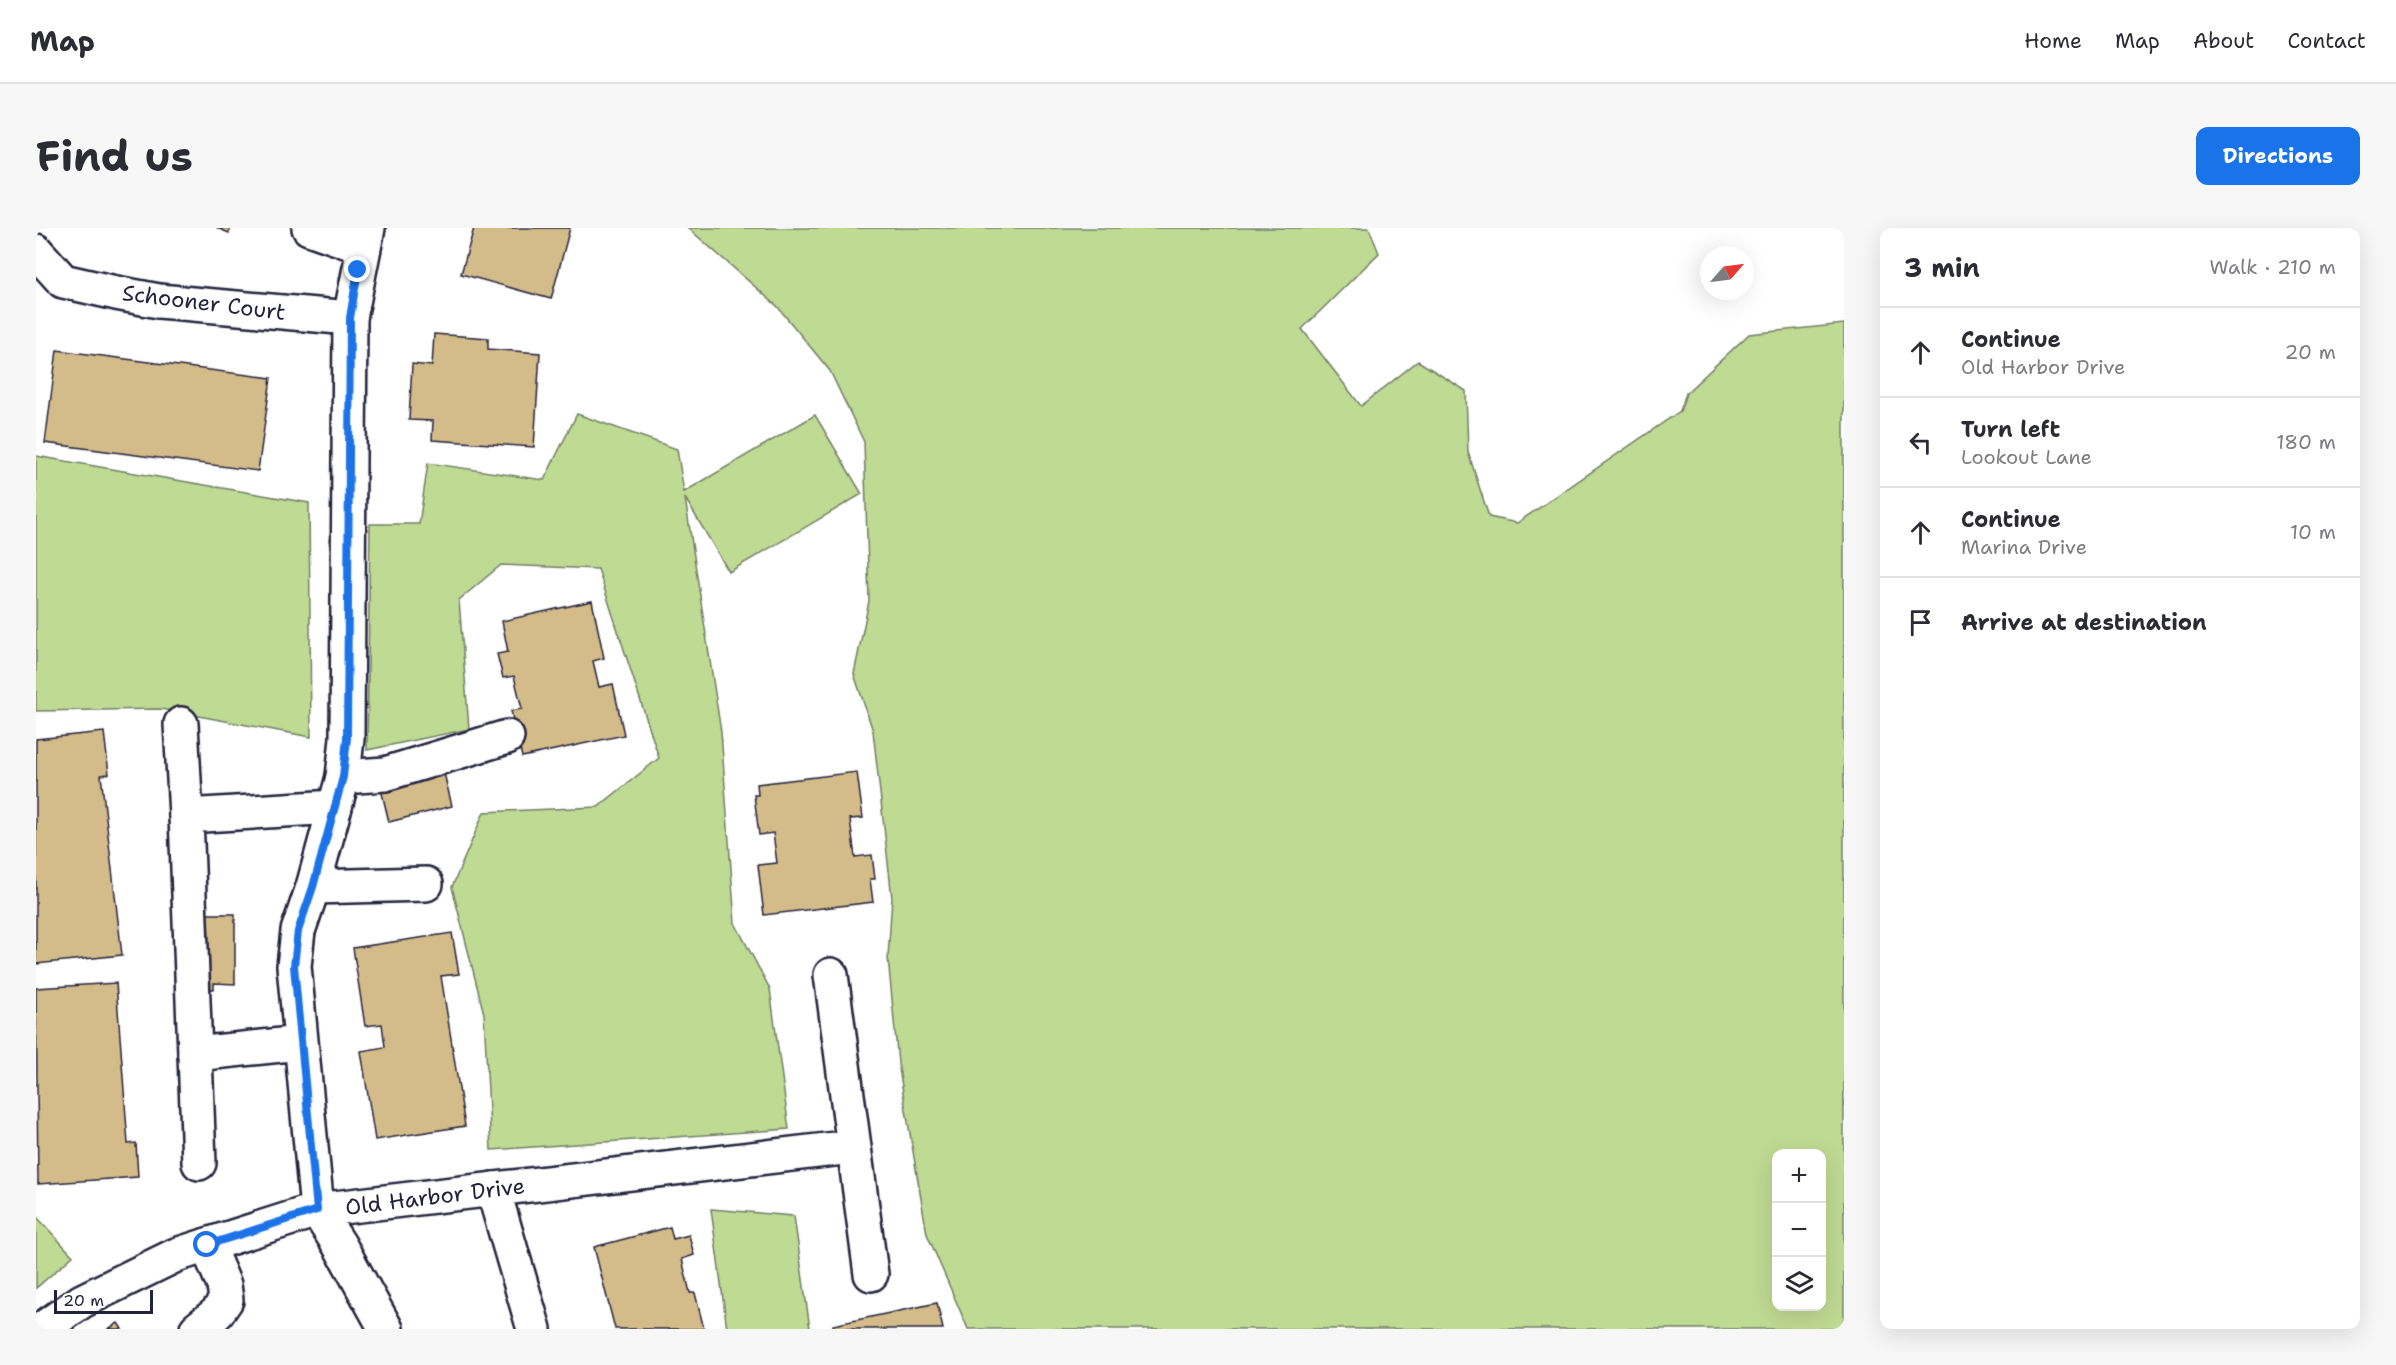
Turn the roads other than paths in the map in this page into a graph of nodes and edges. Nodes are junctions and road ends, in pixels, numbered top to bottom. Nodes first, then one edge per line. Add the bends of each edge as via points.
1 (309, 228) edge
2 (366, 238) edge
3 (36, 251) edge
4 (350, 318) junction
5 (181, 724) dead end
6 (507, 737) dead end
7 (339, 792) junction
8 (186, 816) junction
9 (426, 884) dead end
10 (313, 887) junction
11 (831, 975) dead end
12 (300, 1043) junction
13 (195, 1054) junction
14 (852, 1147) junction
15 (199, 1164) dead end
16 (493, 1190) junction
17 (317, 1210) junction
18 (207, 1245) junction
19 (871, 1274) dead end
20 (42, 1329) edge
21 (197, 1329) edge
22 (386, 1329) edge
23 (534, 1329) edge

1 - 2 street
2 - 4 street
3 - 4 street, Schooner Court via 63,281 159,301
4 - 7 street via 347,738
5 - 8 street
6 - 7 street
7 - 8 street
7 - 10 street
8 - 13 street
9 - 10 street
10 - 12 street via 298,931 294,966
11 - 14 street
12 - 13 street
12 - 17 street
13 - 15 street
14 - 16 street, Old Harbor Drive
14 - 19 street
16 - 17 street, Old Harbor Drive
16 - 23 street
17 - 18 street, Old Harbor Drive
17 - 22 street
18 - 20 street, Old Harbor Drive via 176,1255 82,1301
18 - 21 street via 224,1285 226,1300

